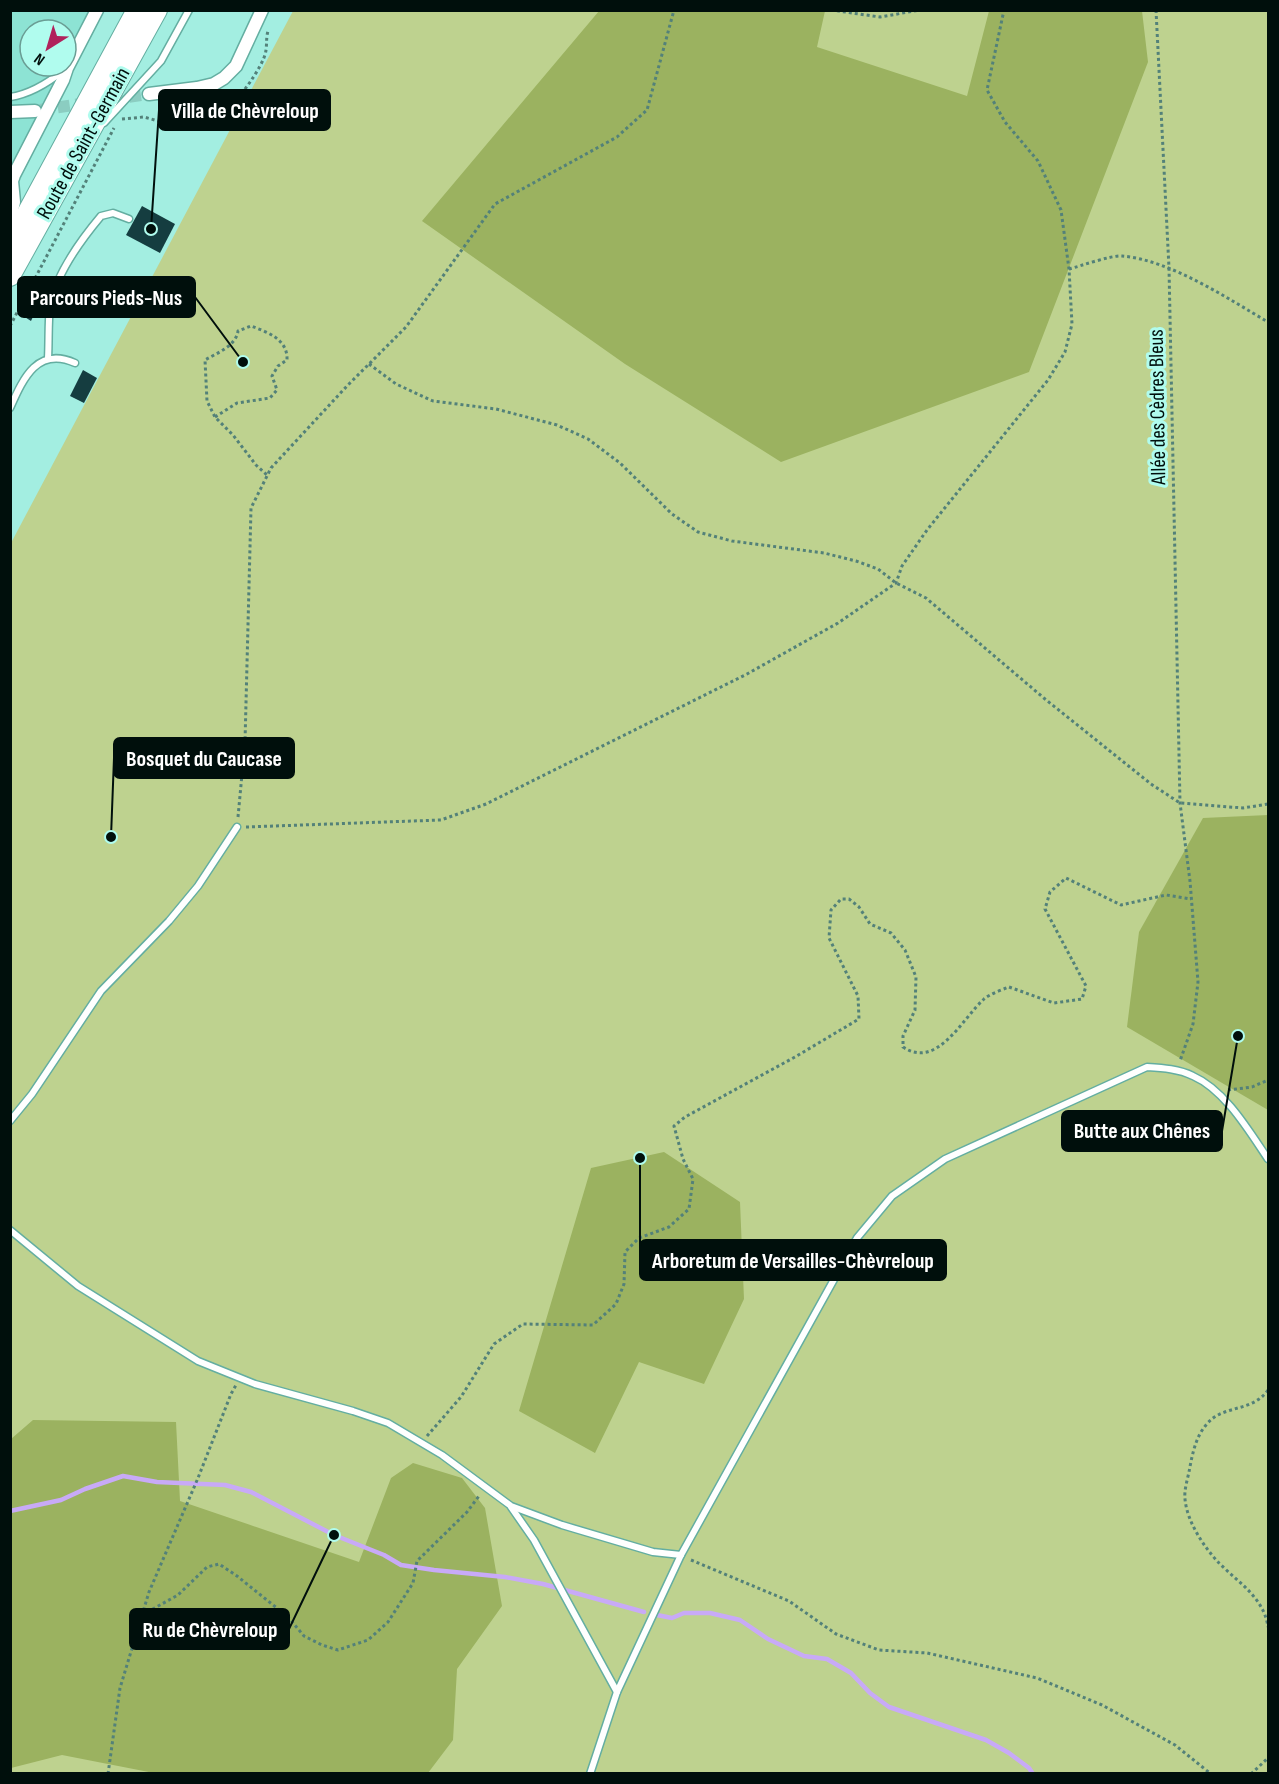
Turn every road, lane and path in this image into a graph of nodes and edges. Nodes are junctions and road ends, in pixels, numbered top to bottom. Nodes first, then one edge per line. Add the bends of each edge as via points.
1 (97, 10) edge
2 (137, 10) edge
3 (157, 10) edge
4 (189, 10) edge
5 (674, 10) edge
6 (831, 10) edge
7 (920, 10) edge
8 (1004, 10) edge
9 (1156, 10) edge
10 (259, 12) edge
11 (78, 47) edge
12 (267, 51) dead end
13 (55, 78) edge
14 (64, 78) edge
15 (149, 94) tunnel mouth
16 (10, 97) edge
17 (35, 111) tunnel mouth
18 (10, 112) edge
19 (77, 153) junction
20 (11, 181) edge
21 (10, 218) edge
22 (129, 219) dead end
23 (10, 245) edge
24 (1169, 268) junction
25 (1069, 269) junction
26 (10, 276) edge
27 (1269, 322) edge
28 (10, 326) edge
29 (48, 358) junction
30 (75, 363) dead end
31 (369, 364) junction
32 (10, 408) edge
33 (215, 417) junction
34 (267, 475) junction
35 (896, 583) junction
36 (1180, 803) junction
37 (1269, 804) edge
38 (237, 827) junction
39 (1191, 899) junction
40 (1177, 1070) junction
41 (1269, 1080) edge
42 (1214, 1091) junction
43 (10, 1121) edge
44 (1269, 1159) edge
45 (10, 1230) edge
46 (240, 1379) junction
47 (1269, 1390) edge
48 (422, 1441) junction
49 (486, 1487) junction
50 (511, 1506) junction
51 (681, 1555) junction
52 (142, 1615) junction
53 (1269, 1628) edge
54 (617, 1692) junction
55 (1269, 1758) edge
56 (108, 1773) edge
57 (590, 1773) edge
58 (1211, 1773) edge
59 (1251, 1773) edge

1 - 11 street
2 - 23 main road, Route de Saint-Germain
3 - 19 main road, Route de Saint-Germain
4 - 19 lane via 161,62
5 - 31 path via 647,110 617,137 495,204 406,327
6 - 7 path via 880,17
8 - 25 path via 987,90 1005,123 1038,161 1061,210
9 - 24 path, Allée des Cèdres Bleus
10 - 15 street via 236,66 224,78 197,88
12 - 28 path via 250,83 221,119 119,120
13 - 16 lane via 23,95
14 - 20 street
17 - 18 street
19 - 26 main road, Route de Saint-Germain
20 - 21 street via 14,202
22 - 29 lane via 113,213 101,216 59,279 50,305
24 - 25 path via 1121,256
24 - 27 path
24 - 36 path, Allée des Cèdres Bleus
25 - 35 path via 1072,324 1065,352 1048,380 927,530 902,566
29 - 30 lane via 63,357
29 - 32 lane via 34,366
31 - 34 path
31 - 35 path via 396,384 433,401 496,409 557,425 588,439 620,463 672,514 698,532 856,561 878,569
33 - 33 path via 207,401 205,360 232,344 238,331 251,326 270,333 284,345 287,354 272,376 277,390 270,398 237,402
33 - 34 path
34 - 38 path via 251,508 245,742
35 - 36 path via 926,598 1045,699
35 - 38 path via 838,623 747,674 486,804 441,820
36 - 37 path via 1243,808
36 - 39 path, Allée des Cèdres Bleus
38 - 43 lane via 198,886 102,991
39 - 40 path, Allée des Cèdres Bleus via 1198,982 1193,1024
39 - 48 path via 1166,895 1121,905 1066,878 1050,892 1045,909 1086,986 1082,999 1054,1003 1009,987 985,998 932,1051 912,1053 903,1047 903,1036 915,1010 916,978 905,950 891,933 870,924 849,899 841,899 831,910 829,938 858,996 859,1018 674,1126 693,1179 689,1209 669,1227 639,1238 625,1252 624,1284 616,1304 593,1325 523,1324 494,1344 461,1397
40 - 42 lane via 1195,1076
40 - 51 lane via 1147,1067 945,1159 892,1196 857,1238
41 - 42 path via 1252,1087
42 - 44 lane via 1228,1102
45 - 46 lane via 78,1286 181,1352
46 - 48 lane via 388,1423
46 - 52 path
47 - 53 path via 1251,1405 1219,1413 1206,1424 1191,1459 1185,1497 1188,1515 1200,1538 1219,1563 1248,1589 1267,1615
48 - 49 lane
49 - 50 lane
49 - 52 path via 417,1561 413,1583 388,1622 368,1640 338,1650 304,1636 288,1617 219,1564 207,1567 178,1595
50 - 51 lane via 653,1552
50 - 54 lane via 534,1540
51 - 54 lane
51 - 58 path via 789,1601 836,1634 879,1650 927,1653 1037,1678 1102,1704 1175,1745
52 - 56 path via 120,1688
54 - 57 lane
55 - 59 path

